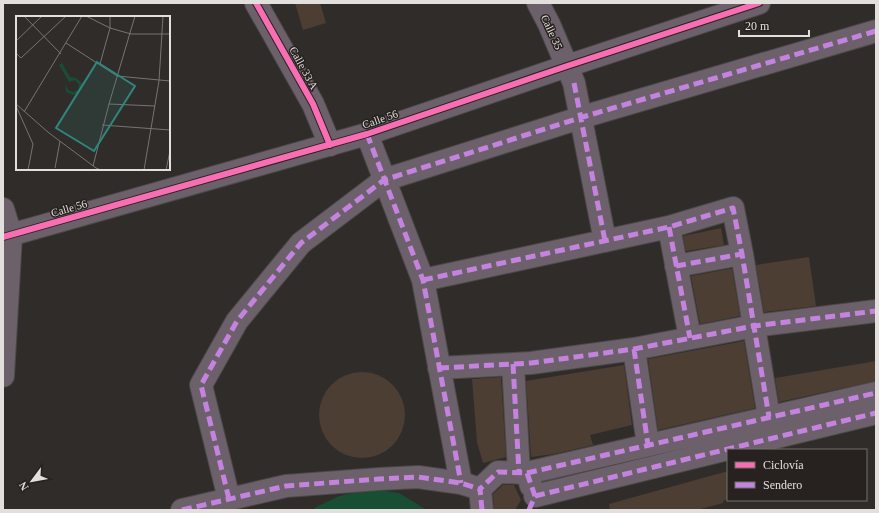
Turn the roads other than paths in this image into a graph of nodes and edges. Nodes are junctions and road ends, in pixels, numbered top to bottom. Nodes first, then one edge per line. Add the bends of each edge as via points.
1 (256, 3) edge
2 (538, 3) edge
3 (758, 3) edge
4 (876, 32) edge
5 (571, 75) junction
6 (580, 118) junction
7 (367, 134) junction
8 (330, 146) junction
9 (384, 180) junction
10 (3, 209) edge
11 (669, 227) junction
12 (7, 236) edge
13 (605, 240) junction
14 (742, 254) junction
15 (676, 266) junction
16 (423, 280) junction
17 (876, 311) edge
18 (754, 326) junction
19 (690, 338) junction
20 (634, 349) junction
21 (513, 364) junction
22 (439, 368) junction
23 (3, 376) edge
24 (876, 393) edge
25 (876, 413) edge
26 (769, 418) junction
27 (648, 445) junction
28 (738, 449) edge
29 (727, 452) edge
30 (523, 473) junction
31 (470, 486) junction
32 (229, 499) junction
33 (532, 503) edge
34 (182, 510) edge
35 (482, 510) edge

1 - 8 street, Calle 33 A via 313,104
2 - 5 street, Calle 35
3 - 5 street, Calle 56
4 - 6 street
5 - 6 street, Calle 35
5 - 7 street, Calle 56
6 - 9 street
6 - 13 street, Calle 35
7 - 8 street, Calle 56
7 - 9 street
8 - 12 street, Calle 56
9 - 16 street
9 - 32 street via 301,243 237,321 201,385
10 - 12 street
11 - 13 street
11 - 14 street via 733,208
11 - 15 street
12 - 23 street
13 - 16 street
14 - 15 street
14 - 18 street
15 - 19 street
16 - 22 street
17 - 18 street
18 - 19 street
18 - 26 street
19 - 20 street
20 - 21 street
20 - 27 street
21 - 22 street
21 - 30 street
22 - 31 street
24 - 26 street
25 - 28 street
26 - 27 street
27 - 30 street
29 - 33 street
30 - 31 street via 498,472
30 - 33 street
31 - 32 street via 418,476 286,486
31 - 35 street
32 - 34 street

